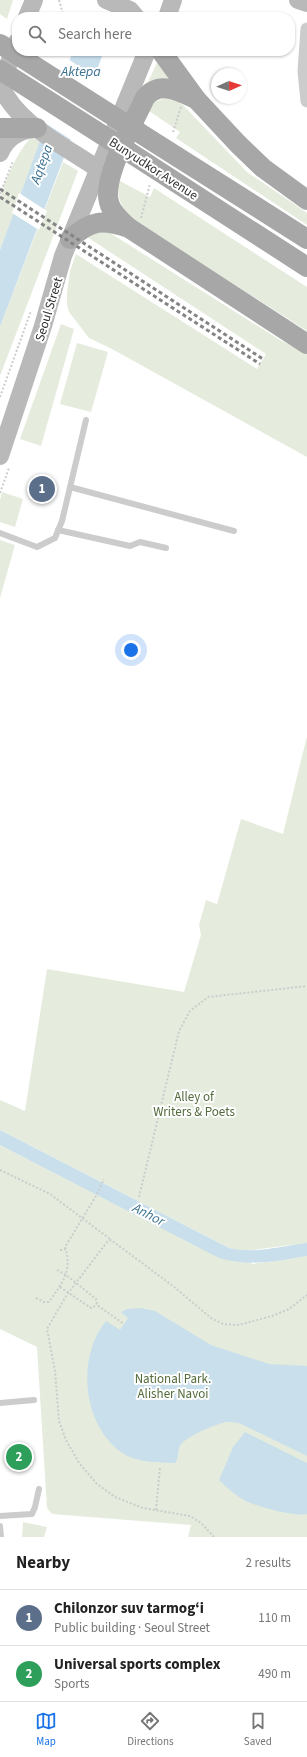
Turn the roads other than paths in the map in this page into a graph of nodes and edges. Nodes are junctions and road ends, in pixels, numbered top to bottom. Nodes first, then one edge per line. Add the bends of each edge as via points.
1 (34, 0) edge
2 (106, 0) edge
3 (172, 0) edge
4 (298, 0) edge
5 (307, 3) edge
6 (136, 9) edge
7 (29, 12) edge
8 (169, 12) edge
9 (307, 29) edge
10 (0, 44) edge
11 (12, 52) edge
12 (12, 55) edge
13 (19, 56) edge
14 (145, 56) edge
15 (165, 56) edge
16 (170, 56) edge
17 (0, 70) edge
18 (176, 72) junction
19 (0, 85) edge
20 (189, 101) junction
21 (307, 101) edge
22 (0, 128) edge
23 (37, 128) junction
24 (7, 156) edge
25 (91, 162) junction
26 (307, 200) edge
27 (134, 227) junction
28 (70, 239) junction
29 (307, 239) edge
30 (307, 267) edge
31 (307, 344) edge
32 (0, 418) edge
33 (86, 420) dead end
34 (0, 456) edge
35 (70, 488) junction
36 (58, 530) junction
37 (234, 531) dead end
38 (0, 533) edge
39 (166, 548) dead end
40 (34, 1400) dead end
41 (0, 1403) edge
42 (38, 1489) dead end
43 (0, 1516) edge
44 (0, 1526) edge
45 (1, 1537) edge

1 - 7 main road
2 - 6 main road
3 - 8 main road
4 - 5 main road
9 - 21 street via 304,71
10 - 11 main road, Bunyudkor Avenue, bridge
12 - 19 main road
13 - 29 main road, Bunyudkor Avenue, bridge
14 - 25 main road, Seoul Street
15 - 18 main road
16 - 18 main road
17 - 30 main road, Bunyudkor Avenue, bridge
18 - 20 main road
19 - 23 main road via 15,108
20 - 26 main road via 253,160
20 - 27 main road via 175,90 165,88 152,91 145,98 112,170 108,186 111,207
22 - 23 main road
23 - 24 main road via 25,130 7,140
23 - 25 main road
25 - 28 main road, Seoul Street
25 - 32 main road, Seoul Street via 59,246
27 - 28 main road via 97,223 82,228
27 - 31 main road
28 - 34 main road, Seoul Street
33 - 35 lane
35 - 36 lane
35 - 37 lane
36 - 38 lane via 55,538 37,547
36 - 39 lane via 130,546 140,542
40 - 41 lane
42 - 43 lane via 32,1514
44 - 45 lane

